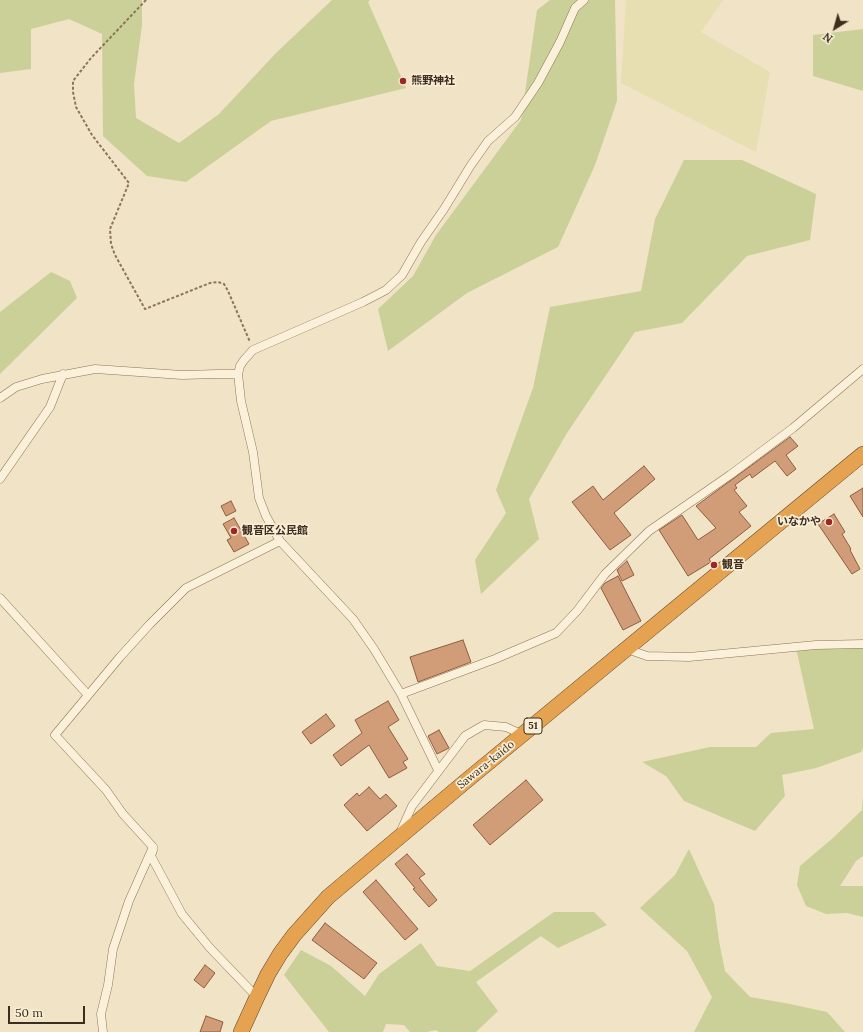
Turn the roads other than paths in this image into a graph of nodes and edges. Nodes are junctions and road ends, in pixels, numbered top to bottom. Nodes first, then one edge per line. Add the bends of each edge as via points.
1 (584, 0) edge
2 (863, 370) edge
3 (63, 374) junction
4 (238, 374) junction
5 (0, 398) edge
6 (863, 454) edge
7 (0, 479) edge
8 (280, 541) junction
9 (0, 598) edge
10 (863, 644) edge
11 (627, 649) junction
12 (401, 694) junction
13 (88, 695) junction
14 (522, 735) junction
15 (438, 770) junction
16 (398, 839) junction
17 (153, 847) junction
18 (257, 997) junction
19 (103, 1032) edge
20 (241, 1032) edge

1 - 4 street via 575,8 538,83 515,117 488,141 402,275 386,290 253,350 240,366
2 - 12 street via 793,428 649,531 605,574 577,611 556,633
3 - 4 street via 95,369 182,375
3 - 5 street via 16,387
3 - 7 street via 50,407
4 - 8 street via 241,401 253,452 258,498
6 - 11 highway, Sawara-kaido / 51
8 - 12 street via 353,619
8 - 13 street via 186,588 150,624
9 - 13 street
10 - 11 street via 816,645 689,657 647,656
11 - 14 highway, Sawara-kaido / 51
12 - 15 street
13 - 17 street via 55,735 106,790 123,814
14 - 15 street via 506,727 484,725 465,736
14 - 16 highway, Sawara-kaido / 51
15 - 16 street via 412,806
16 - 18 highway, Sawara-kaido / 51 via 328,897 294,935 268,974
17 - 18 street via 152,856 182,914 210,948
17 - 19 street via 128,901 113,949 101,1014
18 - 20 highway, Sawara-kaido / 51

